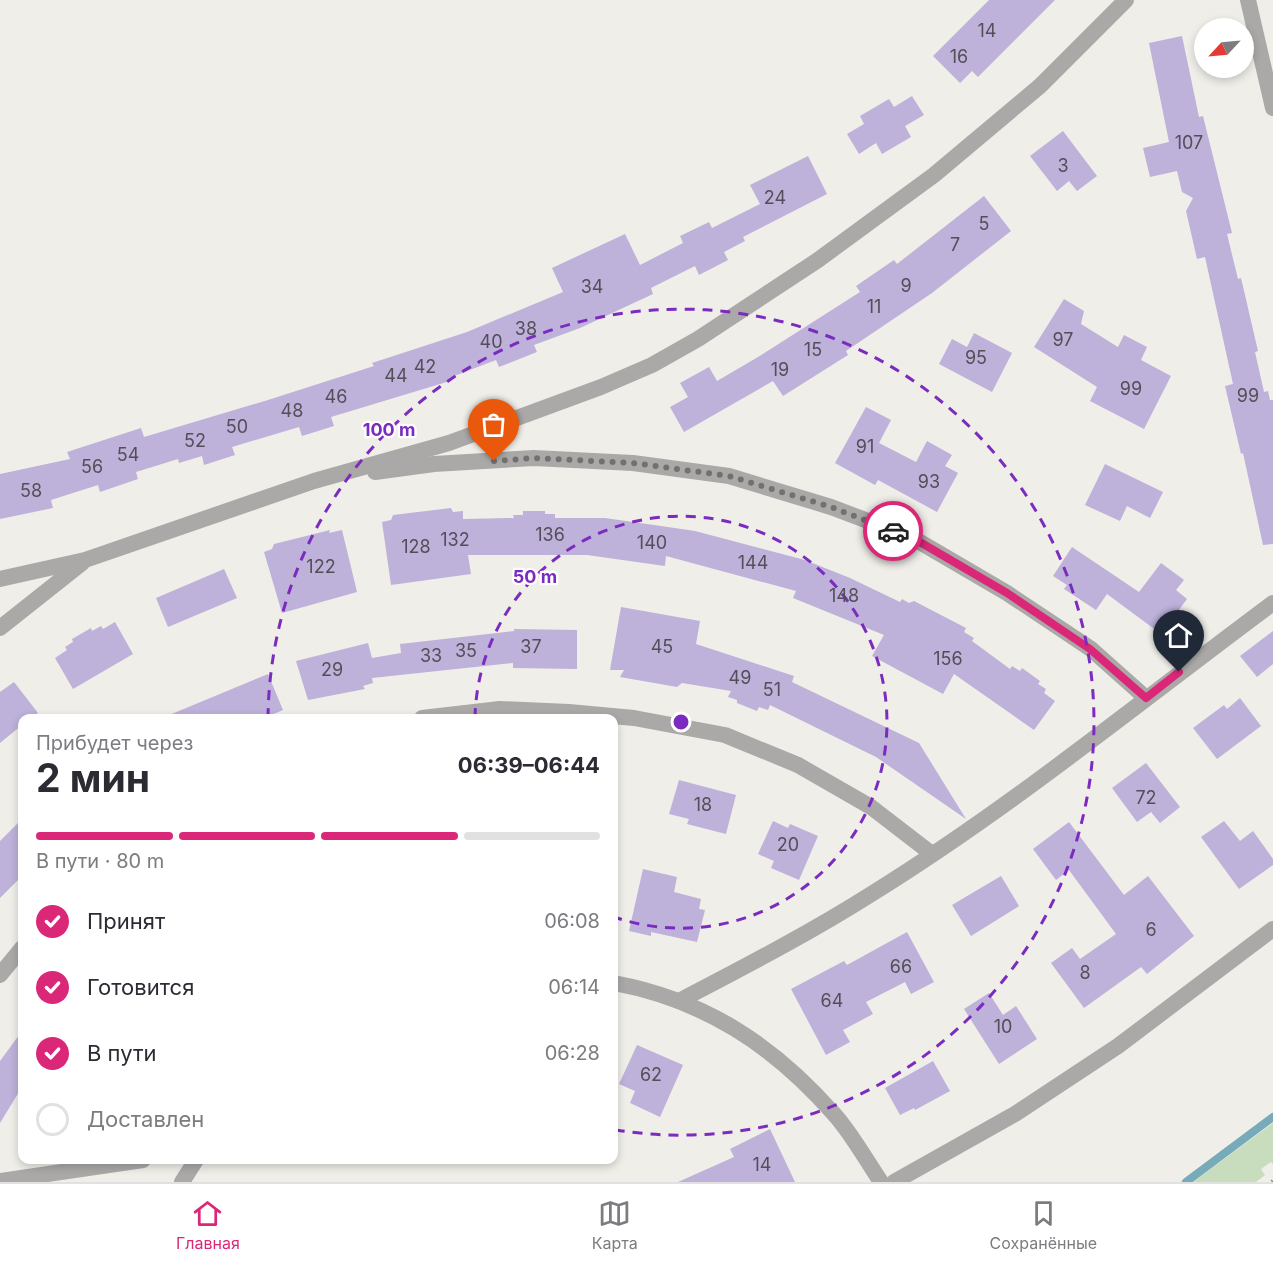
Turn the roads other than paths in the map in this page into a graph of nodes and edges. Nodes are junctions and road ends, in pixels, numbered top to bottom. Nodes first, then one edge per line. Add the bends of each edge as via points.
1 (1126, 0) edge
2 (1248, 0) edge
3 (1273, 108) edge
4 (314, 481) junction
5 (86, 560) junction
6 (0, 579) edge
7 (1273, 603) edge
8 (0, 628) edge
9 (1146, 698) junction
10 (457, 714) edge
11 (591, 714) edge
12 (618, 717) edge
13 (932, 854) junction
14 (1273, 929) edge
15 (18, 953) edge
16 (0, 975) edge
17 (618, 984) edge
18 (679, 1001) junction
19 (116, 1164) edge
20 (193, 1164) edge
21 (0, 1181) edge
22 (182, 1182) edge
23 (881, 1182) edge
24 (894, 1182) edge

1 - 4 street via 1040,86 934,175 818,260 698,339 652,365 590,391 449,443
2 - 3 street
4 - 5 street
4 - 9 street via 434,464 534,458 633,463 729,476 831,507 913,538 1007,593 1090,649
5 - 6 street
5 - 8 street
7 - 9 street
9 - 13 street
10 - 11 street via 500,709
12 - 13 street via 725,735 798,765 862,802
13 - 18 street via 797,939
14 - 24 street via 1118,1046 1016,1114
15 - 16 street
17 - 18 street
18 - 23 street via 719,1018 778,1057 835,1115
19 - 21 street
20 - 22 street

